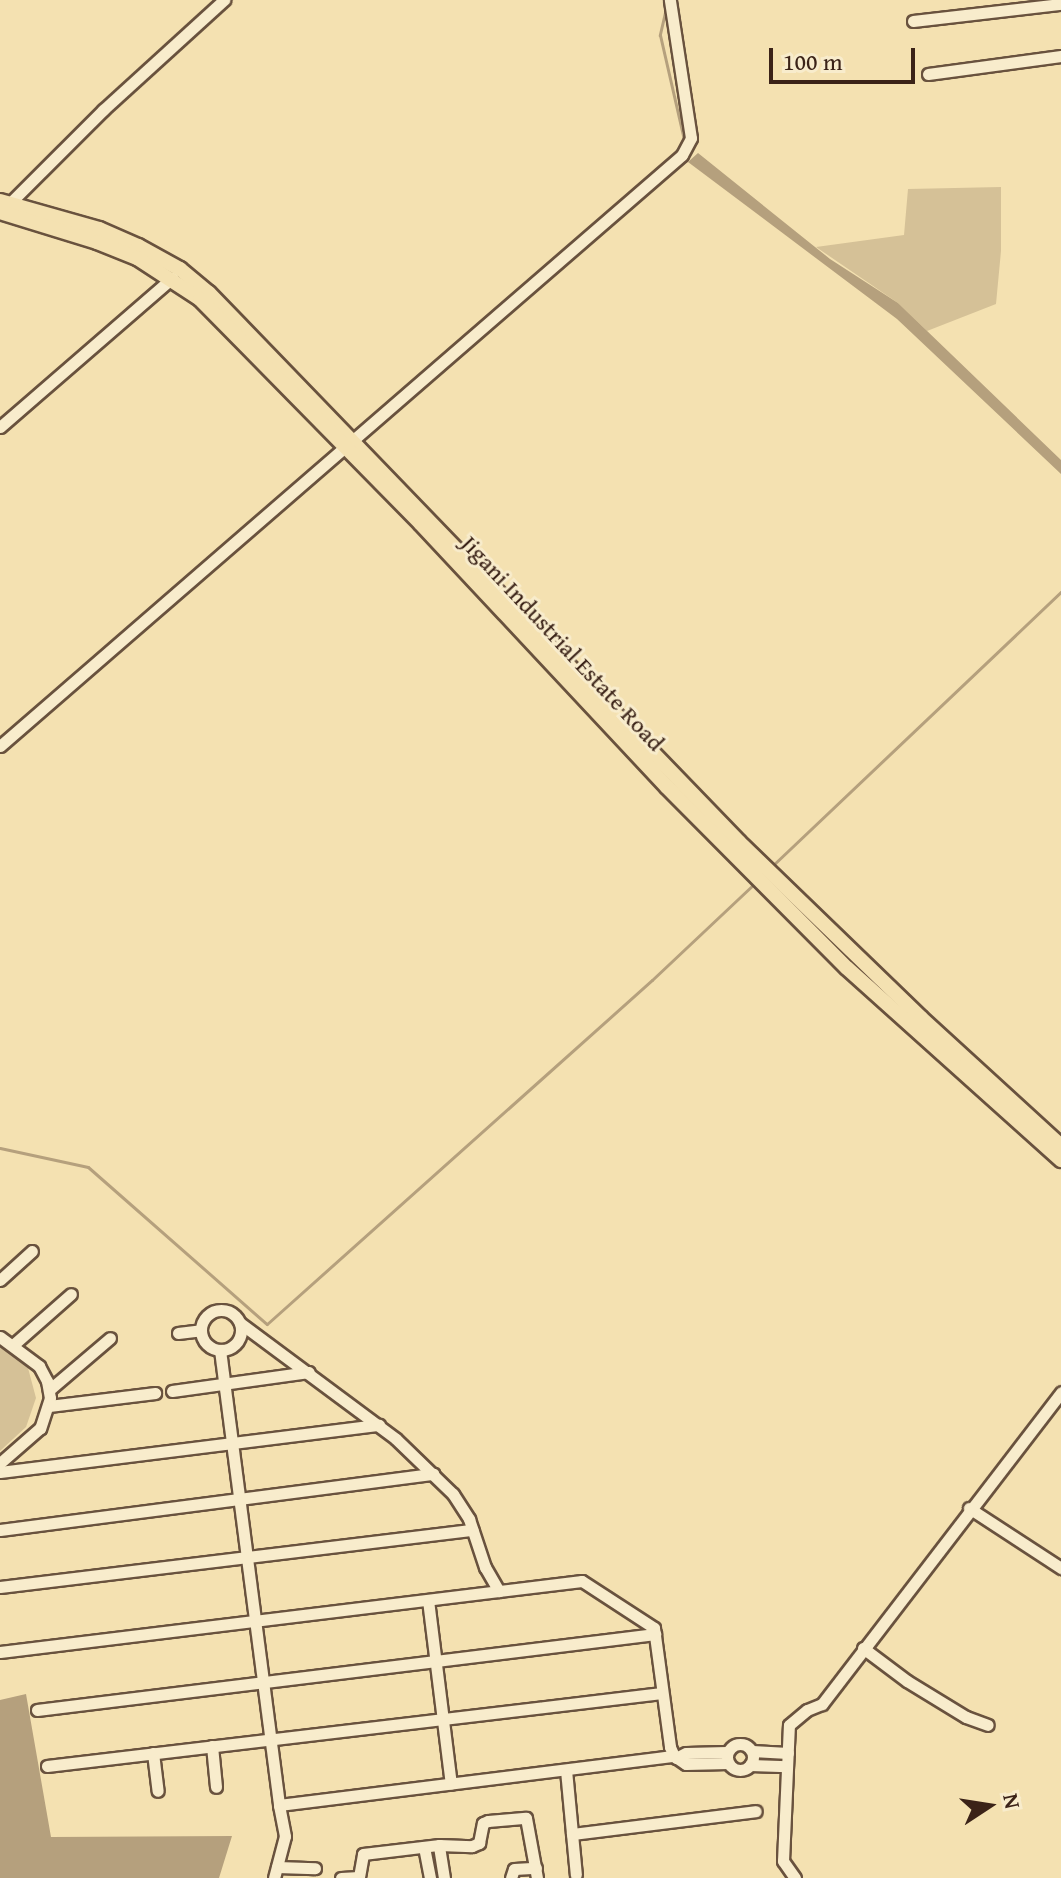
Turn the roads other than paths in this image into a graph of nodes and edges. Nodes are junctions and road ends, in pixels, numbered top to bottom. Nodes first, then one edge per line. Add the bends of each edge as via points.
1 (224, 0) edge
2 (670, 0) edge
3 (1061, 4) edge
4 (913, 21) dead end
5 (1061, 56) edge
6 (928, 74) dead end
7 (3, 205) edge
8 (172, 278) junction
9 (0, 427) edge
10 (348, 442) junction
11 (0, 746) edge
12 (764, 874) junction
13 (1061, 1146) edge
14 (1061, 1160) edge
15 (32, 1251) dead end
16 (0, 1280) edge
17 (71, 1294) dead end
18 (240, 1323) junction
19 (201, 1330) junction
20 (178, 1333) dead end
21 (0, 1337) edge
22 (110, 1338) dead end
23 (13, 1345) junction
24 (220, 1350) junction
25 (309, 1372) junction
26 (224, 1383) junction
27 (49, 1390) junction
28 (172, 1391) dead end
29 (1061, 1392) edge
30 (155, 1393) dead end
31 (49, 1406) junction
32 (379, 1425) junction
33 (232, 1443) junction
34 (0, 1463) edge
35 (0, 1472) edge
36 (433, 1474) junction
37 (239, 1499) junction
38 (969, 1508) junction
39 (0, 1530) edge
40 (473, 1530) junction
41 (1061, 1568) edge
42 (0, 1587) edge
43 (499, 1591) junction
44 (428, 1600) junction
45 (255, 1621) junction
46 (655, 1634) junction
47 (863, 1648) junction
48 (0, 1652) edge
49 (436, 1661) junction
50 (263, 1682) junction
51 (662, 1693) junction
52 (37, 1710) dead end
53 (443, 1719) junction
54 (988, 1725) dead end
55 (271, 1739) junction
56 (212, 1746) junction
57 (752, 1751) junction
58 (153, 1753) junction
59 (788, 1753) junction
60 (675, 1757) junction
61 (728, 1758) junction
62 (750, 1765) junction
63 (47, 1766) dead end
64 (787, 1766) junction
65 (566, 1770) junction
66 (451, 1784) junction
67 (216, 1787) dead end
68 (158, 1791) dead end
69 (279, 1805) junction
70 (756, 1811) dead end
71 (572, 1834) junction
72 (439, 1845) junction
73 (424, 1847) junction
74 (315, 1868) dead end
75 (276, 1872) edge
76 (536, 1873) edge
77 (576, 1875) dead end
78 (341, 1878) edge
79 (430, 1878) edge
80 (444, 1878) edge
81 (511, 1878) edge
82 (795, 1878) edge

1 - 7 street
2 - 10 street via 691,138 686,147
3 - 4 street
5 - 6 street
7 - 8 main road, Jigani Industrial Estate Road
7 - 10 main road, Jigani Industrial Estate Road via 99,229 180,269 209,293
8 - 9 street
8 - 10 main road, Jigani Industrial Estate Road
10 - 11 street
10 - 12 main road, Jigani Industrial Estate Road via 667,787
12 - 13 main road, Jigani Industrial Estate Road
12 - 14 main road, Jigani Industrial Estate Road via 847,968
15 - 16 street
17 - 23 street
18 - 19 street via 230,1311 215,1310 203,1320
18 - 24 street via 237,1342
18 - 25 street
19 - 20 street
19 - 24 street via 205,1342
21 - 23 street
22 - 27 street
23 - 27 street via 39,1366
24 - 26 street
25 - 26 street
25 - 32 street
26 - 28 street
26 - 33 street
27 - 31 street
29 - 38 street
30 - 31 street
31 - 34 street via 35,1434
32 - 33 street
32 - 36 street
33 - 35 street
33 - 37 street
36 - 37 street
36 - 40 street via 459,1501
37 - 39 street
37 - 45 street
38 - 41 street
38 - 47 street
40 - 42 street
40 - 43 street
43 - 44 street
43 - 46 street via 582,1581 654,1628
44 - 45 street
44 - 49 street
45 - 48 street
45 - 50 street
46 - 49 street
46 - 51 street
47 - 54 street via 907,1681
47 - 59 street via 822,1704 789,1725
49 - 50 street
49 - 53 street
50 - 52 street
50 - 55 street
51 - 53 street
51 - 60 street
53 - 55 street
53 - 66 street
55 - 56 street
55 - 69 street
56 - 58 street
56 - 67 street
57 - 59 street
57 - 61 street via 738,1744
57 - 62 street
58 - 63 street
58 - 68 street
59 - 64 street
60 - 61 street via 686,1764
60 - 65 street
61 - 62 street via 738,1770
62 - 64 street
64 - 82 street via 783,1861
65 - 66 street
65 - 71 street
66 - 69 street
69 - 75 street via 285,1836
70 - 71 street
71 - 77 street
72 - 73 street
72 - 76 street via 472,1846 479,1843 483,1823 526,1818
72 - 80 street
73 - 78 street via 363,1854 359,1877
73 - 79 street
74 - 75 street
76 - 81 street via 514,1869

